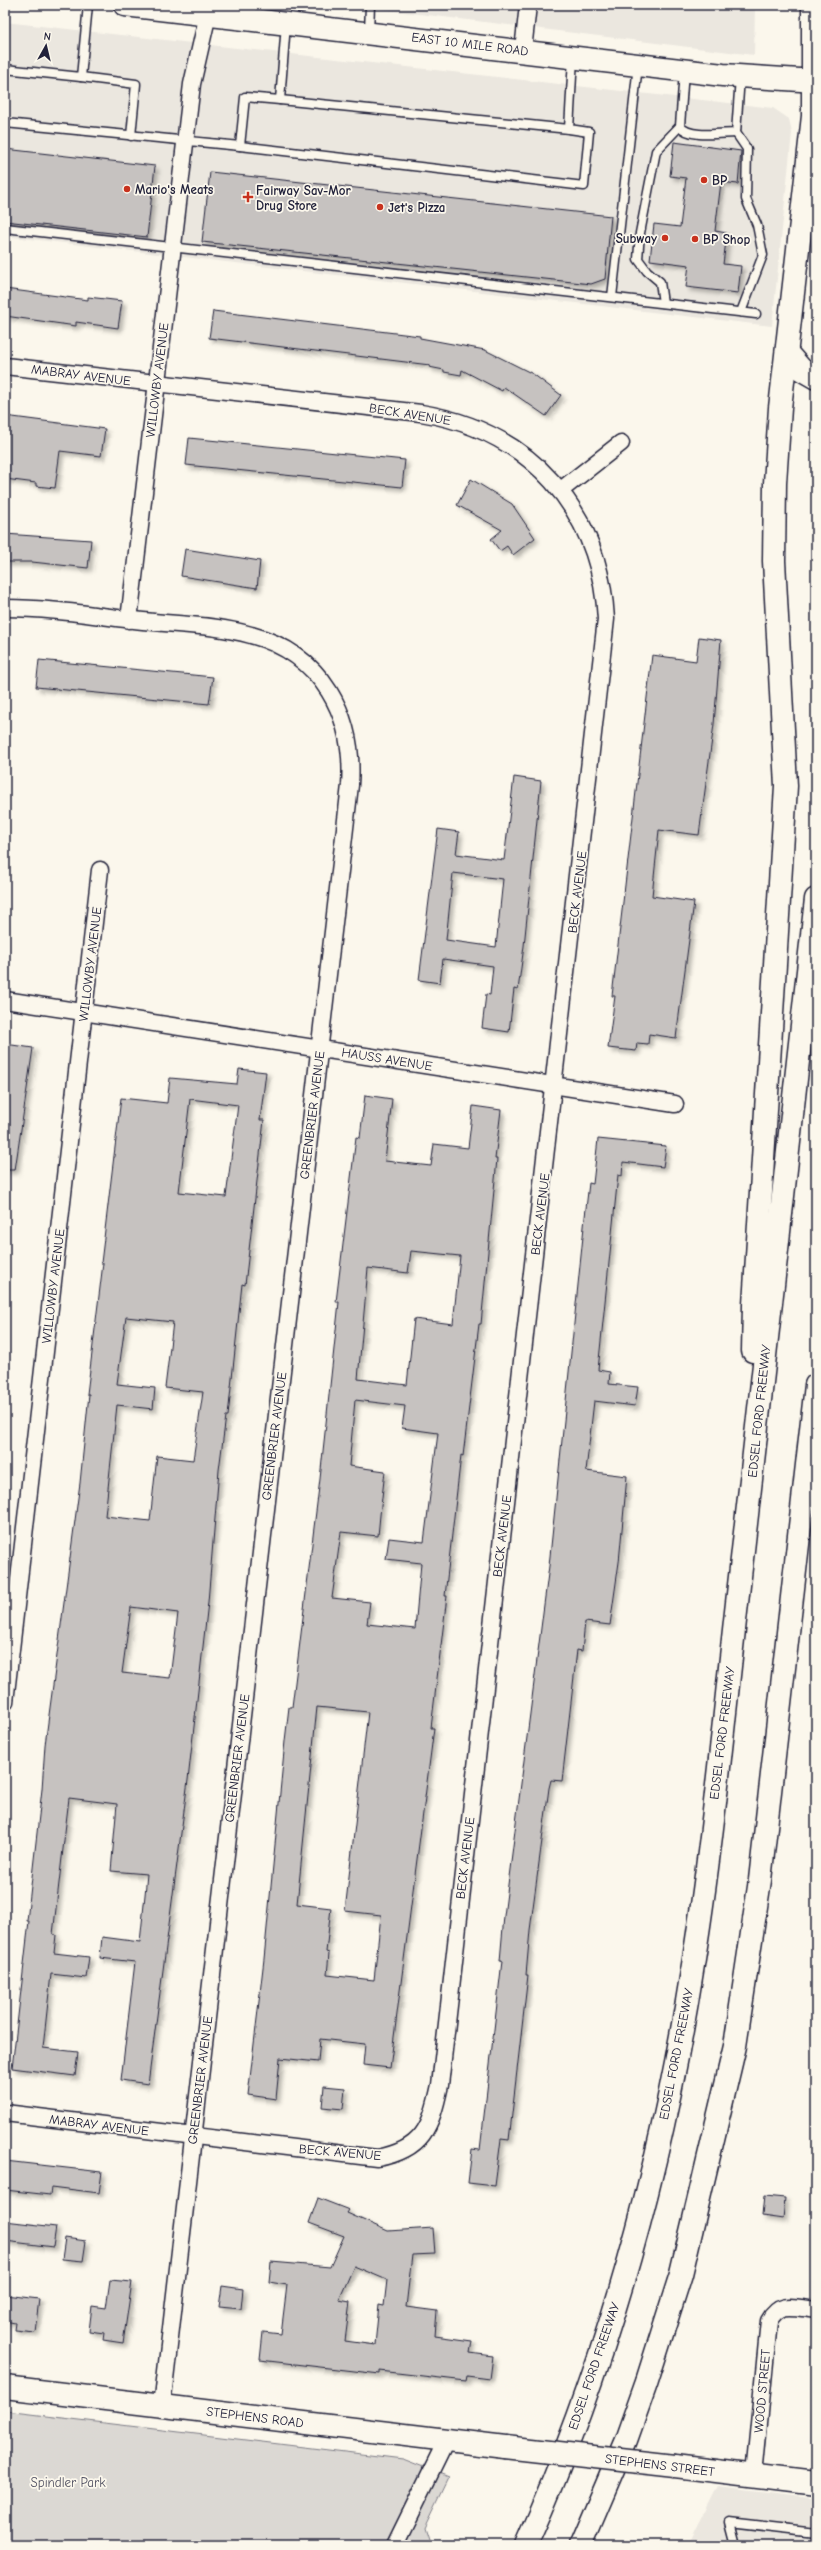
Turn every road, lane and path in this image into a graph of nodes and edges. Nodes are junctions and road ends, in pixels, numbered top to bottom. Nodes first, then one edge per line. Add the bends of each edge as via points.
1 (88, 5) edge
2 (370, 5) edge
3 (528, 5) edge
4 (813, 5) edge
5 (139, 6) edge
6 (211, 10) edge
7 (286, 23) junction
8 (369, 32) junction
9 (523, 50) junction
10 (573, 56) junction
11 (638, 65) junction
12 (5, 69) edge
13 (684, 70) junction
14 (740, 76) junction
15 (81, 77) junction
16 (814, 80) edge
17 (280, 100) junction
18 (5, 123) edge
19 (680, 126) junction
20 (569, 129) junction
21 (736, 134) junction
22 (131, 136) junction
23 (185, 140) junction
24 (240, 146) junction
25 (5, 228) edge
26 (173, 248) junction
27 (612, 297) junction
28 (663, 303) junction
29 (741, 312) junction
30 (756, 314) dead end
31 (787, 353) junction
32 (5, 366) edge
33 (816, 378) edge
34 (157, 384) junction
35 (621, 444) dead end
36 (561, 490) junction
37 (5, 608) edge
38 (128, 620) junction
39 (100, 870) dead end
40 (816, 899) edge
41 (5, 1000) edge
42 (84, 1013) junction
43 (319, 1049) junction
44 (555, 1085) junction
45 (675, 1104) dead end
46 (816, 1385) edge
47 (750, 1488) junction
48 (5, 1702) edge
49 (5, 2113) edge
50 (194, 2136) junction
51 (816, 2310) edge
52 (5, 2387) edge
53 (162, 2406) junction
54 (447, 2439) junction
55 (505, 2447) joint
56 (754, 2475) junction
57 (816, 2483) edge
58 (816, 2532) edge
59 (395, 2545) edge
60 (526, 2545) edge
61 (581, 2545) edge
62 (735, 2545) edge

1 - 15 lane
2 - 8 lane
3 - 9 street
4 - 16 main road
5 - 6 main road, EAST 10 MILE ROAD
6 - 7 main road, EAST 10 MILE ROAD
6 - 23 street, WILLOWBY AVENUE via 192,84
7 - 8 main road, EAST 10 MILE ROAD
7 - 17 lane
8 - 9 main road, EAST 10 MILE ROAD
9 - 10 main road, EAST 10 MILE ROAD
10 - 11 main road, EAST 10 MILE ROAD
10 - 20 lane
11 - 13 main road, EAST 10 MILE ROAD
11 - 27 lane
12 - 15 lane
13 - 14 main road, EAST 10 MILE ROAD
13 - 19 lane
14 - 16 main road, EAST 10 MILE ROAD
14 - 21 lane
15 - 22 lane via 136,84
16 - 31 main road via 813,116
17 - 20 lane
17 - 24 lane via 245,97
18 - 22 lane
19 - 21 lane via 682,129 697,133
19 - 28 lane via 656,151 640,233 638,259 660,282
20 - 24 lane via 589,132 584,186
21 - 29 lane via 747,149 746,199 757,225 763,255
22 - 23 lane
23 - 24 lane
23 - 26 street, WILLOWBY AVENUE
25 - 26 lane
26 - 27 lane
26 - 34 street, WILLOWBY AVENUE
27 - 28 lane
28 - 29 lane
29 - 30 lane
31 - 33 main road via 802,370
31 - 47 main road via 780,408 774,527 786,786 754,1305
32 - 34 street, MABRAY AVENUE
34 - 36 street, BECK AVENUE via 438,416 476,428 508,444 537,466
34 - 38 street, WILLOWBY AVENUE
35 - 36 street
36 - 44 street, BECK AVENUE via 576,512 597,560 605,598 606,619
37 - 38 street, GREENBRIER AVENUE
38 - 43 street, GREENBRIER AVENUE via 229,631 269,641 290,652 318,676 339,710 348,735 351,765
39 - 42 street, WILLOWBY AVENUE
40 - 47 main road, EDSEL FORD FREEWAY
41 - 42 street, HAUSS AVENUE
42 - 43 street, HAUSS AVENUE
42 - 48 street, WILLOWBY AVENUE
43 - 44 street, HAUSS AVENUE
43 - 50 street, GREENBRIER AVENUE
44 - 45 street, HAUSS AVENUE
44 - 50 street, BECK AVENUE via 440,2085 434,2114 428,2126 407,2150 377,2158
46 - 61 main road via 760,1880 735,2046 681,2274 631,2425
47 - 60 main road, EDSEL FORD FREEWAY via 694,1955 670,2094 633,2246 608,2327 546,2499
49 - 50 street, MABRAY AVENUE
50 - 53 street, GREENBRIER AVENUE
51 - 56 street, WOOD STREET via 784,2307 776,2309 769,2321
52 - 53 main road, STEPHENS ROAD
53 - 54 main road, STEPHENS ROAD
54 - 55 main road, STEPHENS ROAD
54 - 59 street
55 - 56 main road, STEPHENS STREET, bridge
56 - 57 main road, STEPHENS STREET
58 - 62 lane via 729,2522

